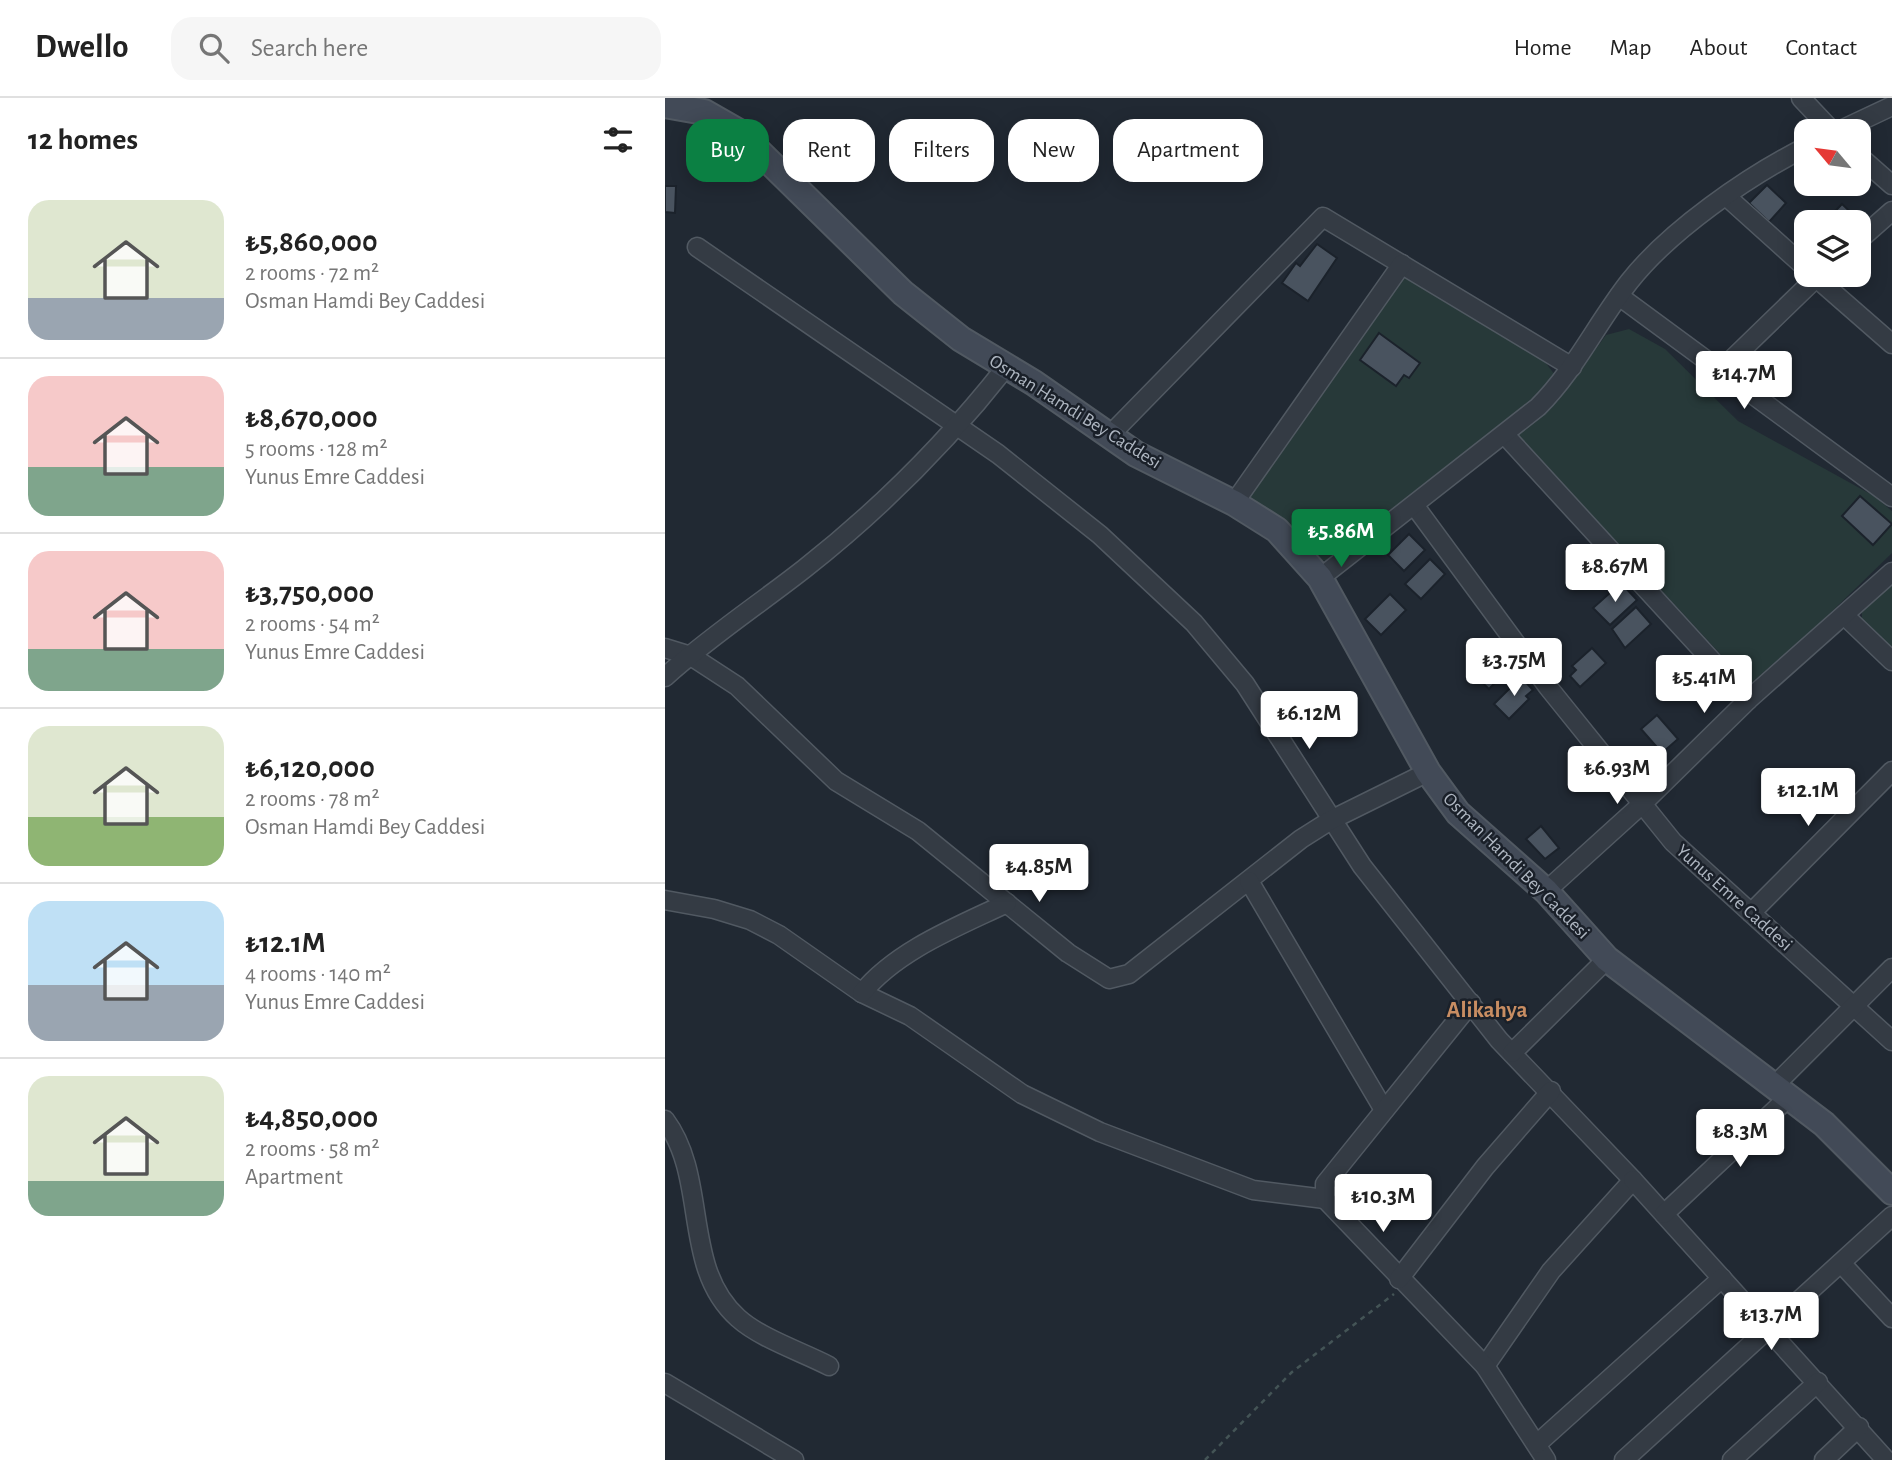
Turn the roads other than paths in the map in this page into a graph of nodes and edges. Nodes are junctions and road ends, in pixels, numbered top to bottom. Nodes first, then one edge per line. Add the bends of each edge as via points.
1 (1801, 98) edge
2 (665, 105) edge
3 (1892, 106) edge
4 (1821, 119) edge
5 (1864, 119) edge
6 (1794, 155) edge
7 (1871, 167) edge
8 (1892, 185) edge
9 (1726, 196) junction
10 (1892, 211) edge
11 (1871, 229) edge
12 (697, 247) dead end
13 (1794, 257) edge
14 (1402, 264) junction
15 (1800, 287) edge
16 (1828, 287) edge
17 (1619, 296) junction
18 (1892, 344) edge
19 (1006, 367) junction
20 (1572, 367) junction
21 (1720, 370) junction
22 (960, 425) junction
23 (1505, 435) junction
24 (1108, 436) junction
25 (1892, 497) edge
26 (1234, 503) junction
27 (1414, 505) junction
28 (1892, 572) edge
29 (1320, 578) junction
30 (1845, 616) junction
31 (665, 648) edge
32 (691, 656) junction
33 (1892, 661) edge
34 (665, 677) edge
35 (1748, 699) junction
36 (1892, 771) edge
37 (1428, 772) junction
38 (1641, 805) junction
39 (1331, 820) junction
40 (1249, 881) junction
41 (1546, 891) junction
42 (665, 901) edge
43 (1007, 903) junction
44 (1751, 913) junction
45 (1607, 959) junction
46 (1892, 968) edge
47 (862, 993) junction
48 (1471, 1003) junction
49 (1853, 1007) junction
50 (1892, 1041) edge
51 (1512, 1053) junction
52 (1551, 1091) junction
53 (1781, 1091) junction
54 (1384, 1110) junction
55 (665, 1120) edge
56 (1633, 1180) junction
57 (1892, 1192) edge
58 (1325, 1199) junction
59 (1664, 1214) junction
60 (1892, 1216) edge
61 (1841, 1263) junction
62 (1722, 1278) junction
63 (1402, 1282) junction
64 (1892, 1318) edge
65 (1769, 1328) junction
66 (829, 1366) dead end
67 (1485, 1366) junction
68 (1818, 1382) junction
69 (665, 1383) edge
70 (1859, 1427) junction
71 (1537, 1444) junction
72 (794, 1460) edge
73 (1546, 1460) edge
74 (1624, 1460) edge
75 (1732, 1460) edge
76 (1824, 1460) edge
77 (1886, 1460) edge

1 - 4 street
2 - 19 street, Osman Hamdi Bey Caddesi via 704,112 739,132 914,303
3 - 5 street
6 - 9 street
7 - 8 street
9 - 13 street
9 - 17 street via 1655,254
10 - 11 street
12 - 22 street
14 - 20 street
14 - 24 street via 1324,217
14 - 26 street
15 - 21 street
16 - 18 street
17 - 20 street
17 - 21 street
19 - 22 street
19 - 24 street, Osman Hamdi Bey Caddesi
20 - 23 street via 1552,393
21 - 25 street
22 - 32 street via 815,560
22 - 39 street via 1100,535 1194,623 1245,684
23 - 27 street
23 - 35 street
24 - 26 street, Osman Hamdi Bey Caddesi
26 - 29 street, Osman Hamdi Bey Caddesi via 1277,530
27 - 29 street
27 - 38 street, Yunus Emre Caddesi
28 - 30 street
29 - 37 street, Osman Hamdi Bey Caddesi
30 - 33 street
30 - 35 street
31 - 32 street
32 - 34 street
32 - 43 street via 747,694 842,786 918,831
35 - 38 street
36 - 44 street
37 - 39 street
37 - 41 street, Osman Hamdi Bey Caddesi via 1458,813
38 - 41 street
38 - 44 street, Yunus Emre Caddesi via 1673,842
39 - 40 street
39 - 48 street
40 - 43 street via 1117,980 1092,971
40 - 54 street
41 - 45 street, Osman Hamdi Bey Caddesi
42 - 47 street via 750,920 826,965
43 - 47 street via 916,950
44 - 49 street, Yunus Emre Caddesi
45 - 51 street
45 - 53 street, Osman Hamdi Bey Caddesi
46 - 49 street
47 - 58 street via 910,1016 1022,1094 1100,1132 1253,1190
48 - 51 street
48 - 54 street
49 - 50 street, Yunus Emre Caddesi
49 - 53 street
51 - 52 street
52 - 56 street
52 - 63 street via 1485,1167
53 - 57 street, Osman Hamdi Bey Caddesi via 1824,1124
53 - 59 street
54 - 58 street via 1325,1184
55 - 66 street via 687,1167 699,1240 715,1291 745,1323
56 - 59 street
56 - 67 street via 1551,1271
58 - 63 street
59 - 62 street
60 - 61 street
61 - 64 street
61 - 65 street
62 - 65 street
62 - 71 street
63 - 67 street
65 - 68 street
65 - 74 street
67 - 71 street
68 - 70 street
68 - 75 street
69 - 72 street
70 - 76 street
70 - 77 street
71 - 73 street

